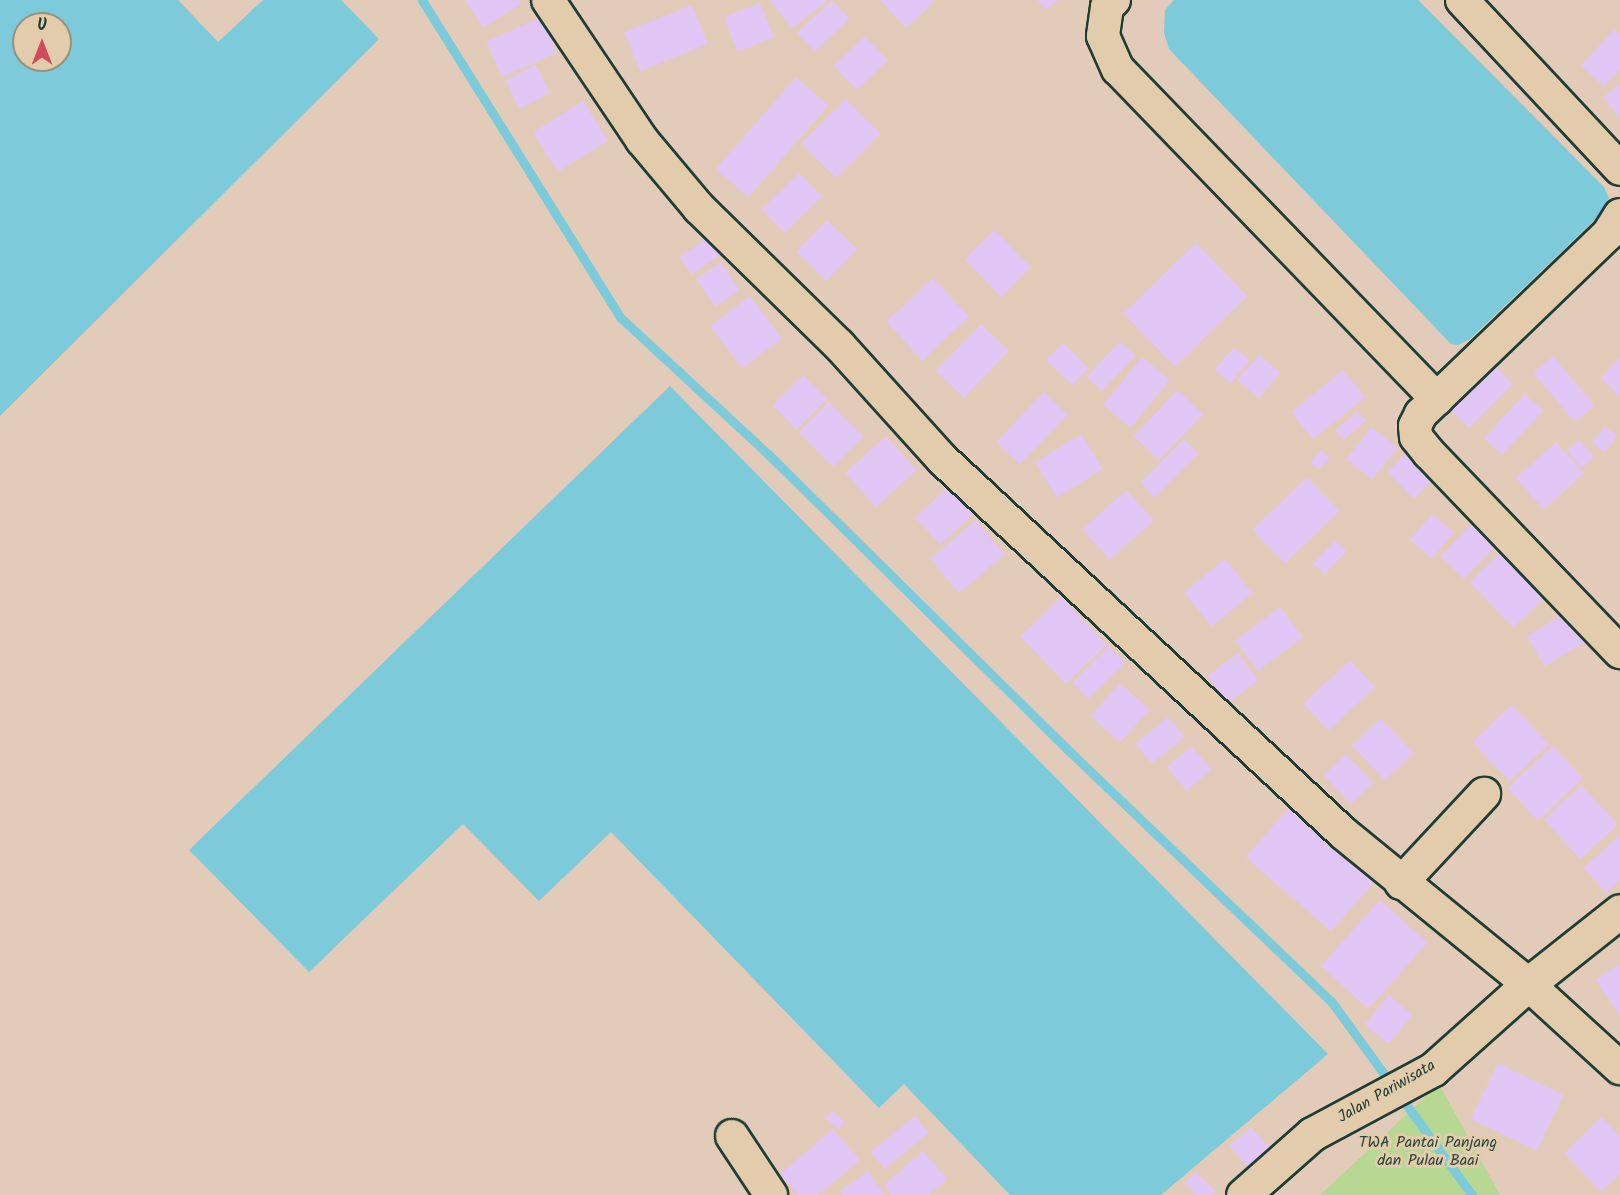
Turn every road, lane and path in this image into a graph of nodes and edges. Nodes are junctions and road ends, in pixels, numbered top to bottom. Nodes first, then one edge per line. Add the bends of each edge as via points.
1 (549, 0) edge
2 (1114, 0) edge
3 (1462, 0) edge
4 (1620, 169) edge
5 (1620, 214) edge
6 (1437, 399) junction
7 (1620, 652) edge
8 (1484, 794) dead end
9 (1401, 883) junction
10 (1620, 911) edge
11 (1528, 984) junction
12 (1620, 1068) edge
13 (732, 1136) dead end
14 (771, 1195) edge
15 (1243, 1195) edge

1 - 9 street via 642,140 699,208 839,345 942,459 1250,748
2 - 6 street via 1107,7 1103,36 1118,69
3 - 4 street
5 - 6 street via 1608,234
6 - 7 street via 1421,414 1415,426 1416,437
8 - 9 street
9 - 11 street
10 - 11 main road, Jalan Pariwisata
11 - 12 street
11 - 15 main road, Jalan Pariwisata via 1432,1069 1312,1134
13 - 14 street

